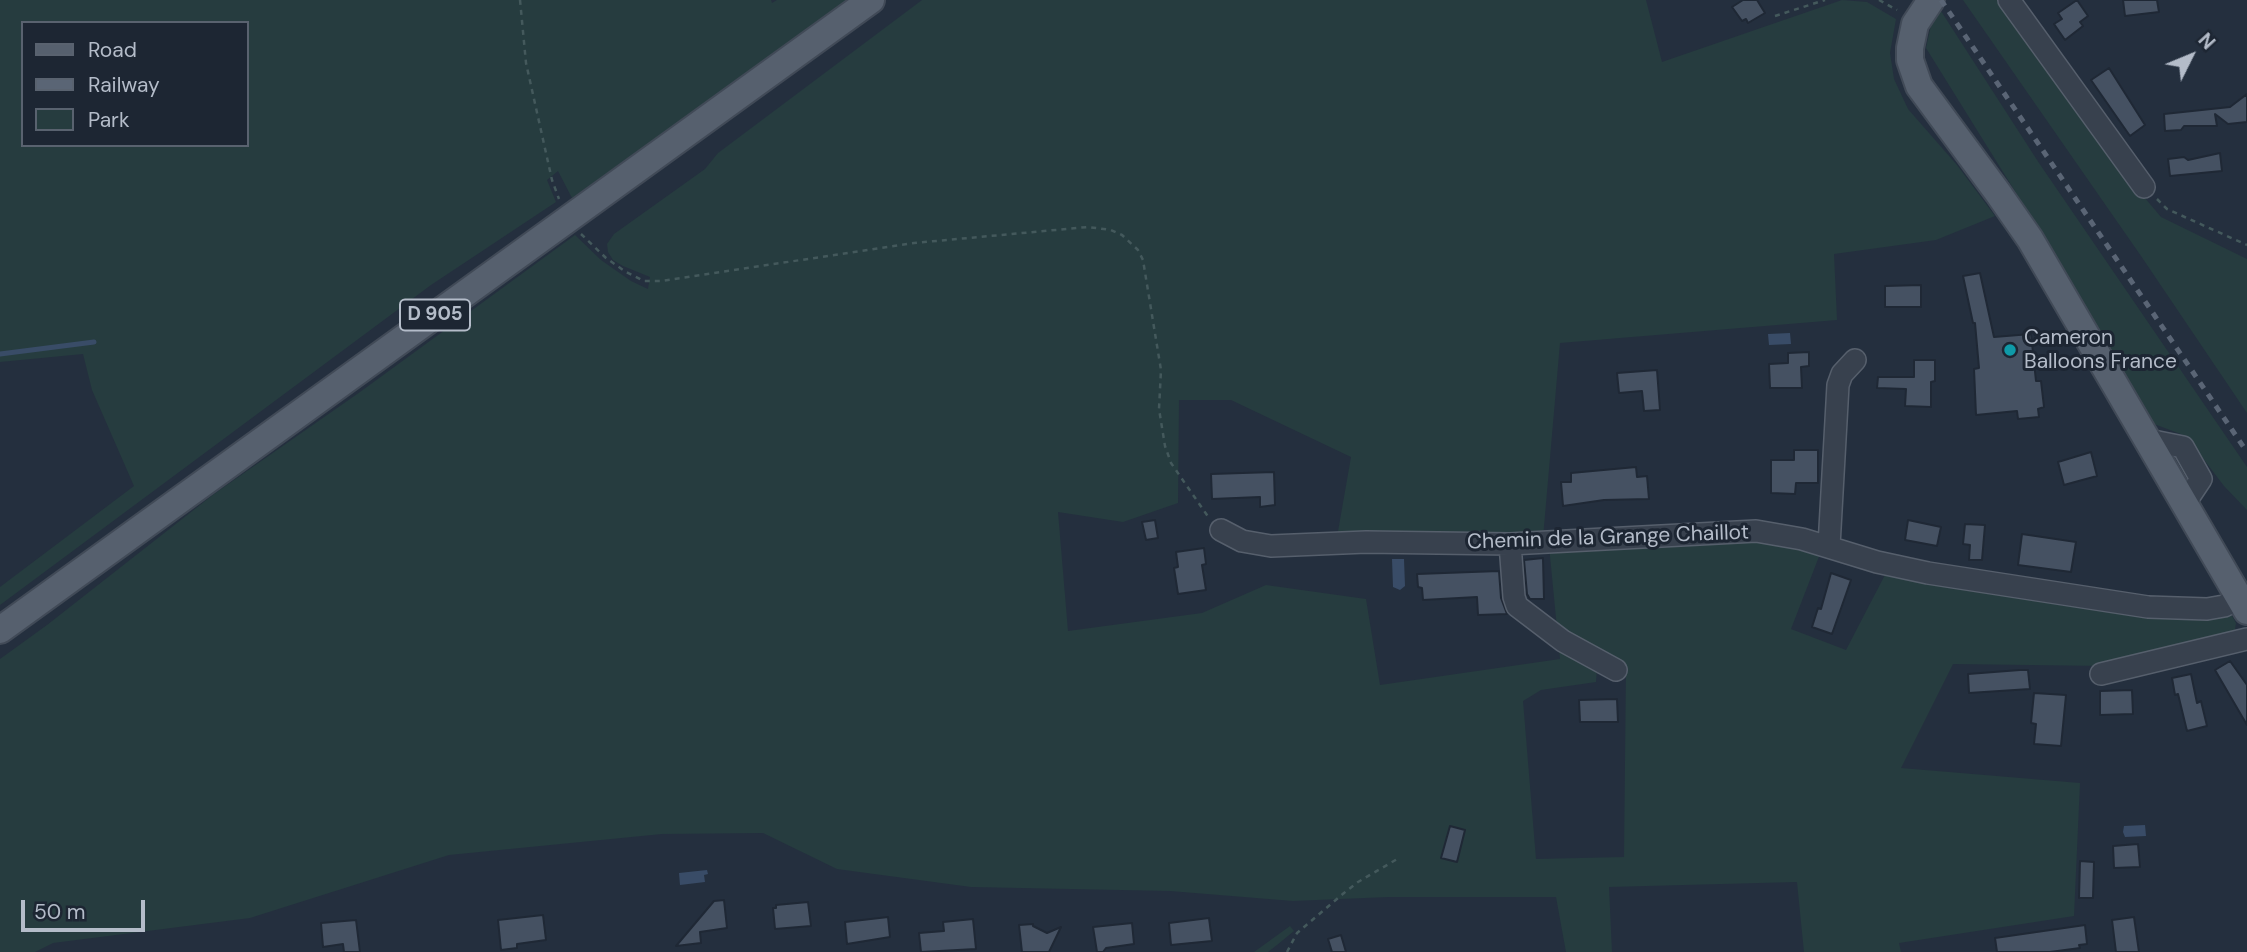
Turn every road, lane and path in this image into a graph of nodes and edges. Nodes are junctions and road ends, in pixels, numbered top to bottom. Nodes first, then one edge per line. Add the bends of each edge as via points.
1 (520, 0) edge
2 (871, 0) edge
3 (1825, 0) edge
4 (2008, 0) edge
5 (1930, 1) edge
6 (1775, 16) dead end
7 (2144, 187) joint
8 (569, 218) junction
9 (2247, 245) edge
10 (1855, 360) dead end
11 (1221, 530) joint
12 (1510, 544) junction
13 (1829, 546) junction
14 (2243, 604) edge
15 (0, 630) edge
16 (2247, 639) edge
17 (1616, 670) dead end
18 (2101, 674) dead end
19 (1399, 858) dead end
20 (1287, 952) edge

1 - 8 path via 526,63 552,180
2 - 8 main road, D 905
3 - 6 path
4 - 7 street
5 - 14 main road via 1915,24 1910,48 1919,86 2030,239
7 - 9 path via 2167,209
8 - 11 path via 606,258 644,281 914,243 1088,226 1122,234 1143,260 1161,370 1159,409 1165,446 1171,463
8 - 15 main road, D 905
10 - 13 street via 1838,385
11 - 12 street, Chemin de la Grange Chaillot via 1242,541 1271,546
12 - 13 street, Chemin de la Grange Chaillot via 1737,531 1775,533
12 - 17 street via 1517,606 1563,641
13 - 14 street, Chemin de la Grange Chaillot via 1928,573 2148,607 2207,609
16 - 18 street
19 - 20 path via 1344,893 1297,933

